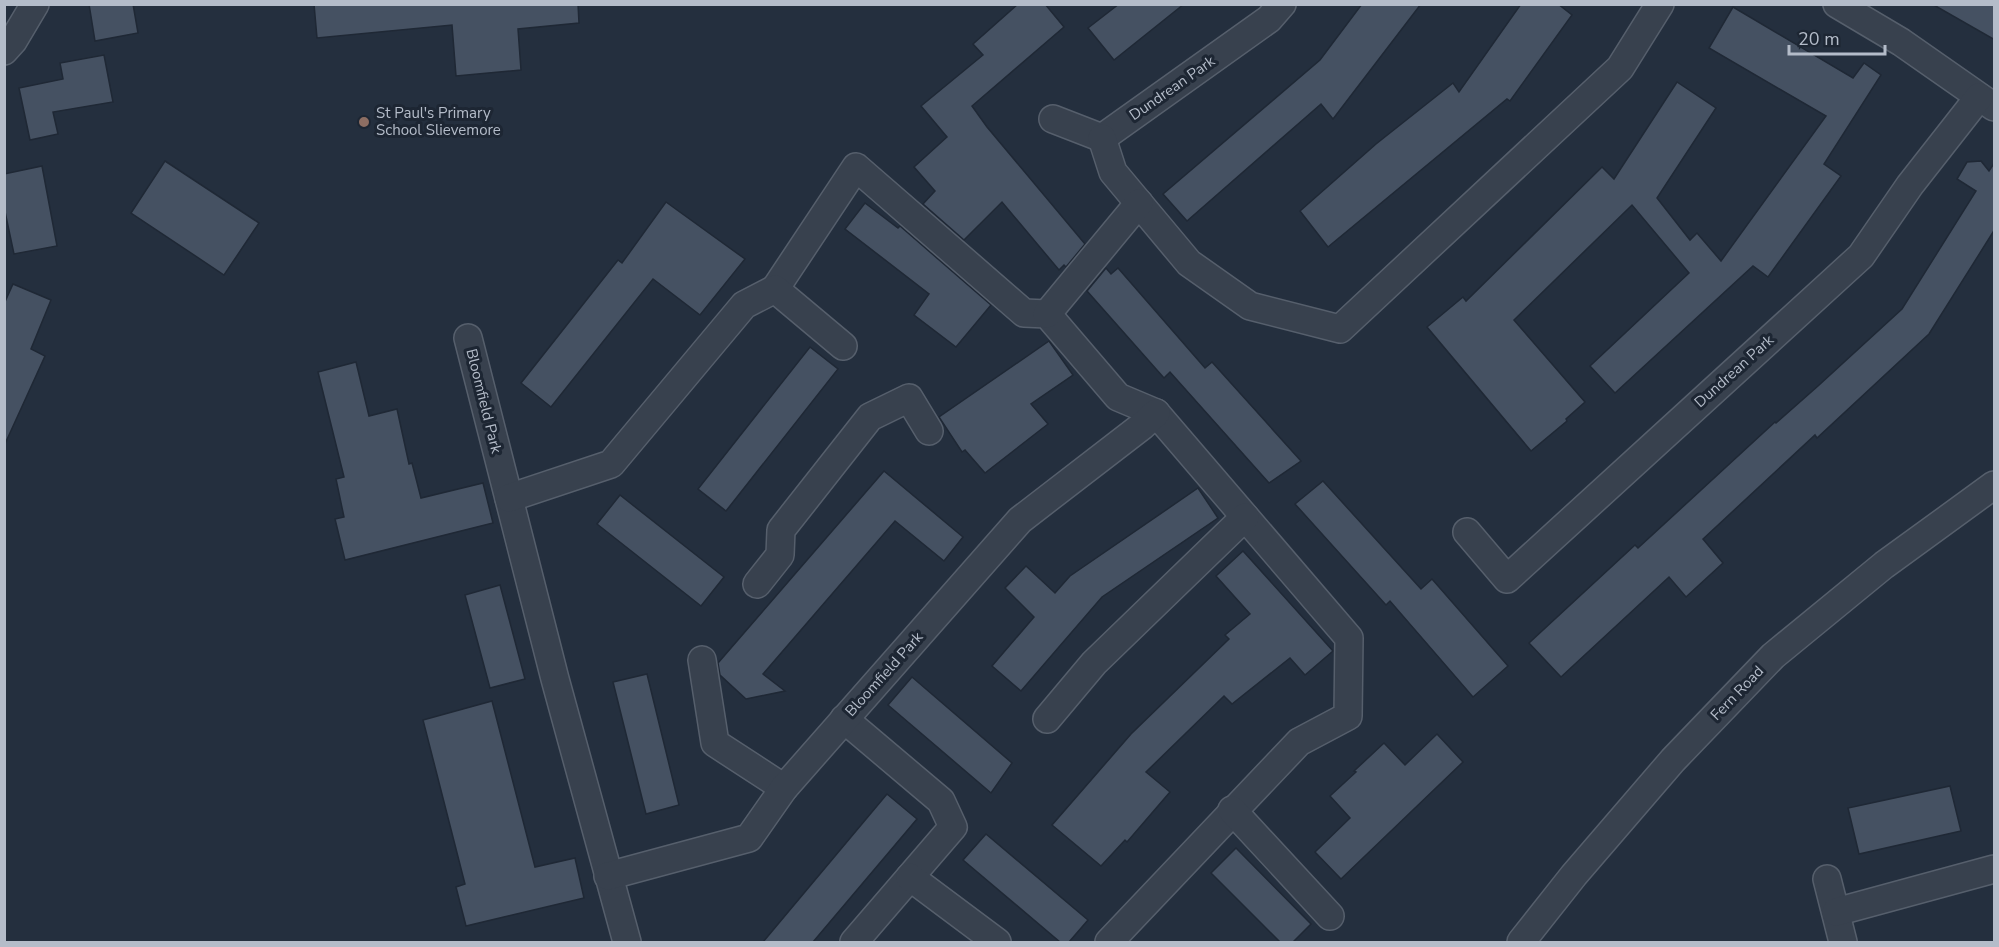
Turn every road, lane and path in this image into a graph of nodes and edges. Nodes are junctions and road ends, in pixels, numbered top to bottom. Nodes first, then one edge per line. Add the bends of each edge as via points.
1 (35, 4) edge
2 (1282, 4) edge
3 (1660, 4) edge
4 (1837, 4) edge
5 (4, 51) edge
6 (1987, 102) edge
7 (1053, 120) dead end
8 (1102, 138) junction
9 (1139, 203) junction
10 (775, 289) junction
11 (1047, 314) junction
12 (468, 338) dead end
13 (843, 346) dead end
14 (1149, 420) junction
15 (929, 431) dead end
16 (1995, 485) edge
17 (509, 498) junction
18 (1245, 517) junction
19 (1467, 532) dead end
20 (757, 584) dead end
21 (702, 660) dead end
22 (844, 719) junction
23 (1047, 719) dead end
24 (784, 788) junction
25 (1232, 810) junction
26 (1995, 869) edge
27 (608, 876) junction
28 (910, 877) junction
29 (1827, 879) dead end
30 (1836, 912) junction
31 (1329, 916) dead end
32 (627, 942) edge
33 (854, 942) edge
34 (998, 942) edge
35 (1109, 942) edge
36 (1521, 942) edge
37 (1843, 942) edge

1 - 5 street
2 - 8 street, Dundrean Park via 1269,19
3 - 9 street via 1620,68 1340,329 1250,306 1189,263
4 - 6 street, Dundrean Park via 1901,42
6 - 19 street, Dundrean Park via 1910,185 1861,256 1507,579
7 - 8 street
8 - 9 street via 1113,172
9 - 11 street
10 - 11 street via 856,167 1024,313
10 - 13 street
10 - 17 street via 744,304 611,464
11 - 14 street via 1118,397
12 - 17 street, Bloomfield Park
14 - 18 street
14 - 22 street, Bloomfield Park via 1020,520
15 - 20 street via 909,398 870,417 781,530 780,555
16 - 36 street, Fern Road via 1884,565 1773,656 1673,760
17 - 27 street, Bloomfield Park
18 - 23 street via 1094,663
18 - 25 street via 1349,638 1348,716 1299,742
21 - 24 street via 715,743
22 - 24 street, Bloomfield Park
22 - 28 street via 941,801 953,827
24 - 27 street, Bloomfield Park via 750,838
25 - 31 street
25 - 35 street
26 - 30 street
27 - 32 street, Bloomfield Park
28 - 33 street
28 - 34 street
29 - 30 street
30 - 37 street

